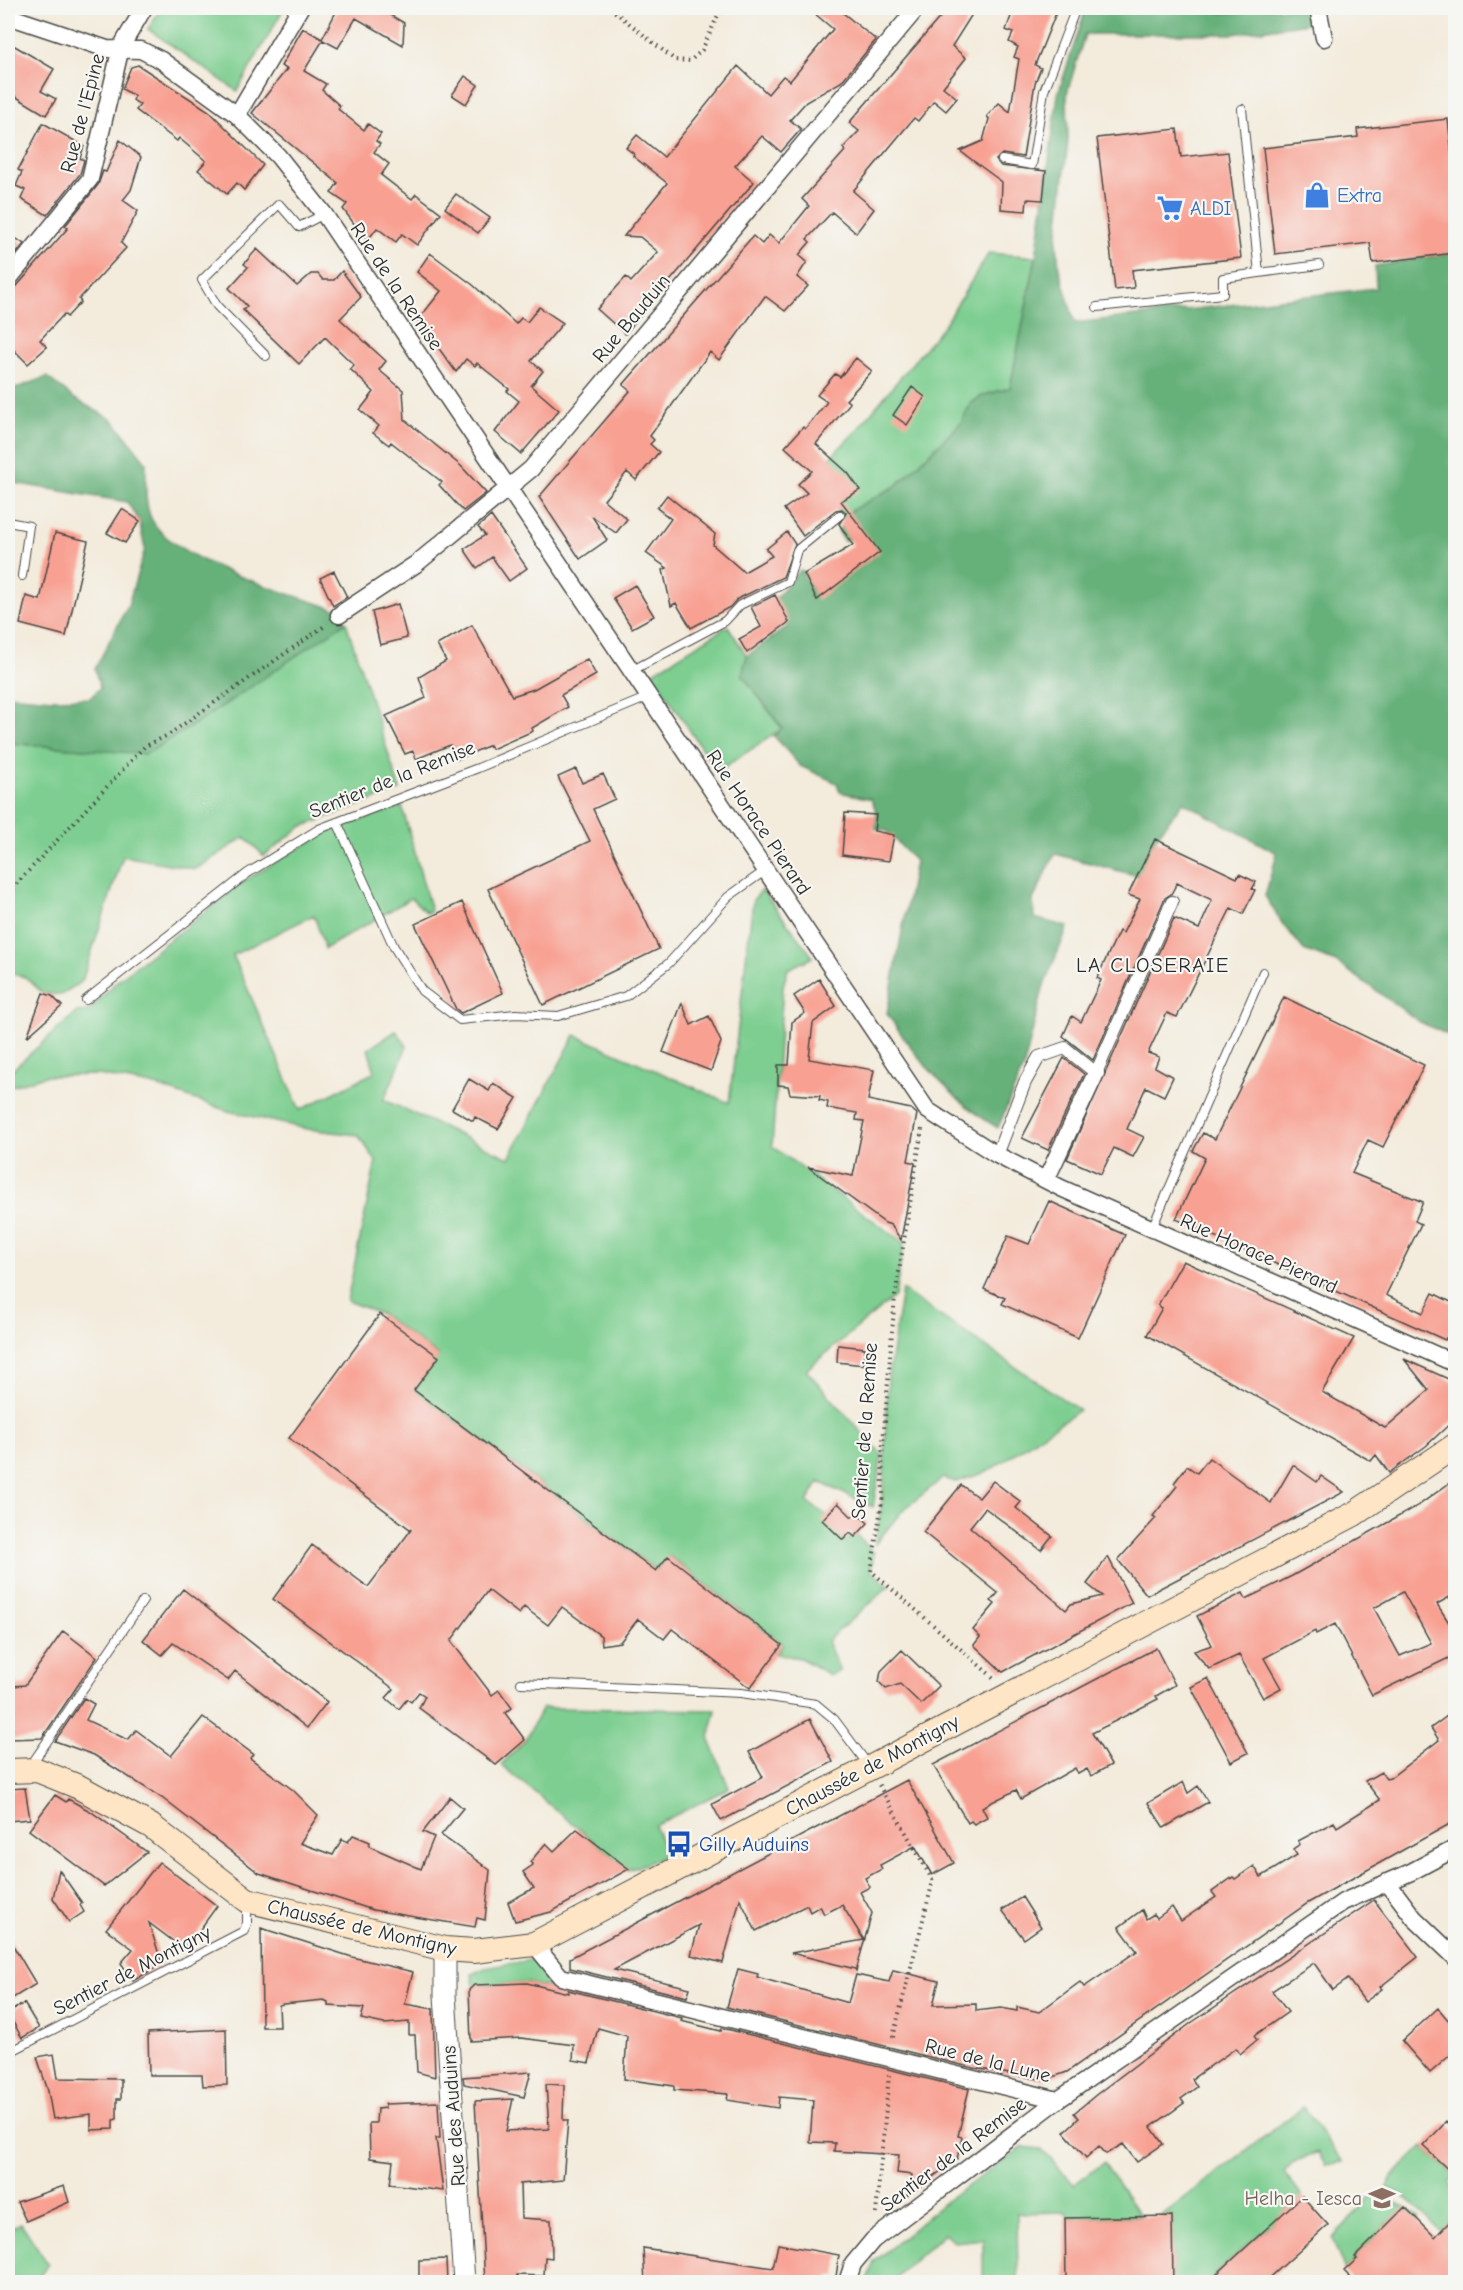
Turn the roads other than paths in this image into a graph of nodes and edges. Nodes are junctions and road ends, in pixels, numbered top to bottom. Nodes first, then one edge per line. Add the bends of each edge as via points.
1 (144, 8) edge
2 (300, 8) edge
3 (917, 8) edge
4 (1076, 8) edge
5 (1318, 8) edge
6 (8, 16) edge
7 (1324, 38) dead end
8 (121, 47) junction
9 (1242, 109) dead end
10 (237, 115) junction
11 (1002, 160) dead end
12 (324, 214) junction
13 (1320, 265) dead end
14 (1259, 273) junction
15 (8, 280) edge
16 (1097, 308) dead end
17 (266, 356) dead end
18 (508, 490) junction
19 (840, 515) dead end
20 (8, 522) edge
21 (22, 576) dead end
22 (339, 615) road end
23 (633, 670) junction
24 (648, 697) junction
25 (337, 822) junction
26 (766, 869) junction
27 (1172, 902) dead end
28 (1263, 972) dead end
29 (86, 1000) dead end
30 (1096, 1073) junction
31 (997, 1155) junction
32 (1046, 1180) junction
33 (1152, 1228) junction
34 (1455, 1364) edge
35 (1455, 1445) edge
36 (143, 1601) dead end
37 (521, 1683) dead end
38 (869, 1766) junction
39 (18, 1771) edge
40 (1455, 1848) edge
41 (1386, 1882) junction
42 (247, 1900) junction
43 (534, 1944) junction
44 (445, 1949) junction
45 (1455, 1958) edge
46 (8, 2053) edge
47 (1058, 2100) junction
48 (464, 2283) edge
49 (847, 2283) edge

1 - 8 street, Rue de l'Epine
2 - 10 street
3 - 18 street, Rue Bauduin via 531,469
4 - 11 lane via 1044,91 1032,165
5 - 7 street
6 - 8 street, Rue de la Remise via 107,49
8 - 10 street, Rue de la Remise via 141,50 161,60
8 - 15 street, Rue de l'Epine via 90,179
9 - 14 lane
10 - 12 street, Rue de la Remise via 278,156
12 - 17 lane via 299,227 279,204 202,280 217,306
12 - 18 street, Rue de la Remise
13 - 14 lane
14 - 16 lane via 1223,278 1223,294
18 - 22 street, Rue Bauduin via 416,564
18 - 23 street, Rue Horace Pierard
19 - 23 lane via 797,550 788,582 740,605 724,621
20 - 21 lane via 29,526
23 - 24 street, Rue Horace Pierard
24 - 25 lane, Sentier de la Remise
24 - 26 street, Rue Horace Pierard
25 - 26 lane via 394,947 422,991 460,1020 515,1014 558,1016 626,996 669,963 728,897
25 - 29 lane, Sentier de la Remise via 248,873
26 - 31 street, Rue Horace Pierard via 927,1110
27 - 30 street
28 - 33 lane
30 - 31 street via 1065,1048 1039,1057 1025,1082
30 - 32 street
31 - 32 street, Rue Horace Pierard
32 - 33 street, Rue Horace Pierard
33 - 34 street, Rue Horace Pierard
35 - 38 main road, Chaussée de Montigny via 1354,1514
36 - 39 lane
37 - 38 lane via 741,1693 816,1704 834,1719
38 - 43 main road, Chaussée de Montigny
39 - 42 main road, Chaussée de Montigny via 37,1770 151,1826
40 - 41 street, Rue de la Lune
41 - 45 street via 1414,1918
41 - 47 street, Rue de la Lune via 1343,1902 1284,1941
42 - 44 main road, Chaussée de Montigny
42 - 46 lane, Sentier de Montigny via 244,1931
43 - 44 main road, Chaussée de Montigny via 474,1952
43 - 47 street, Rue de la Lune via 561,1977
44 - 48 street, Rue des Auduins
47 - 49 street, Sentier de la Remise via 873,2240 853,2264

